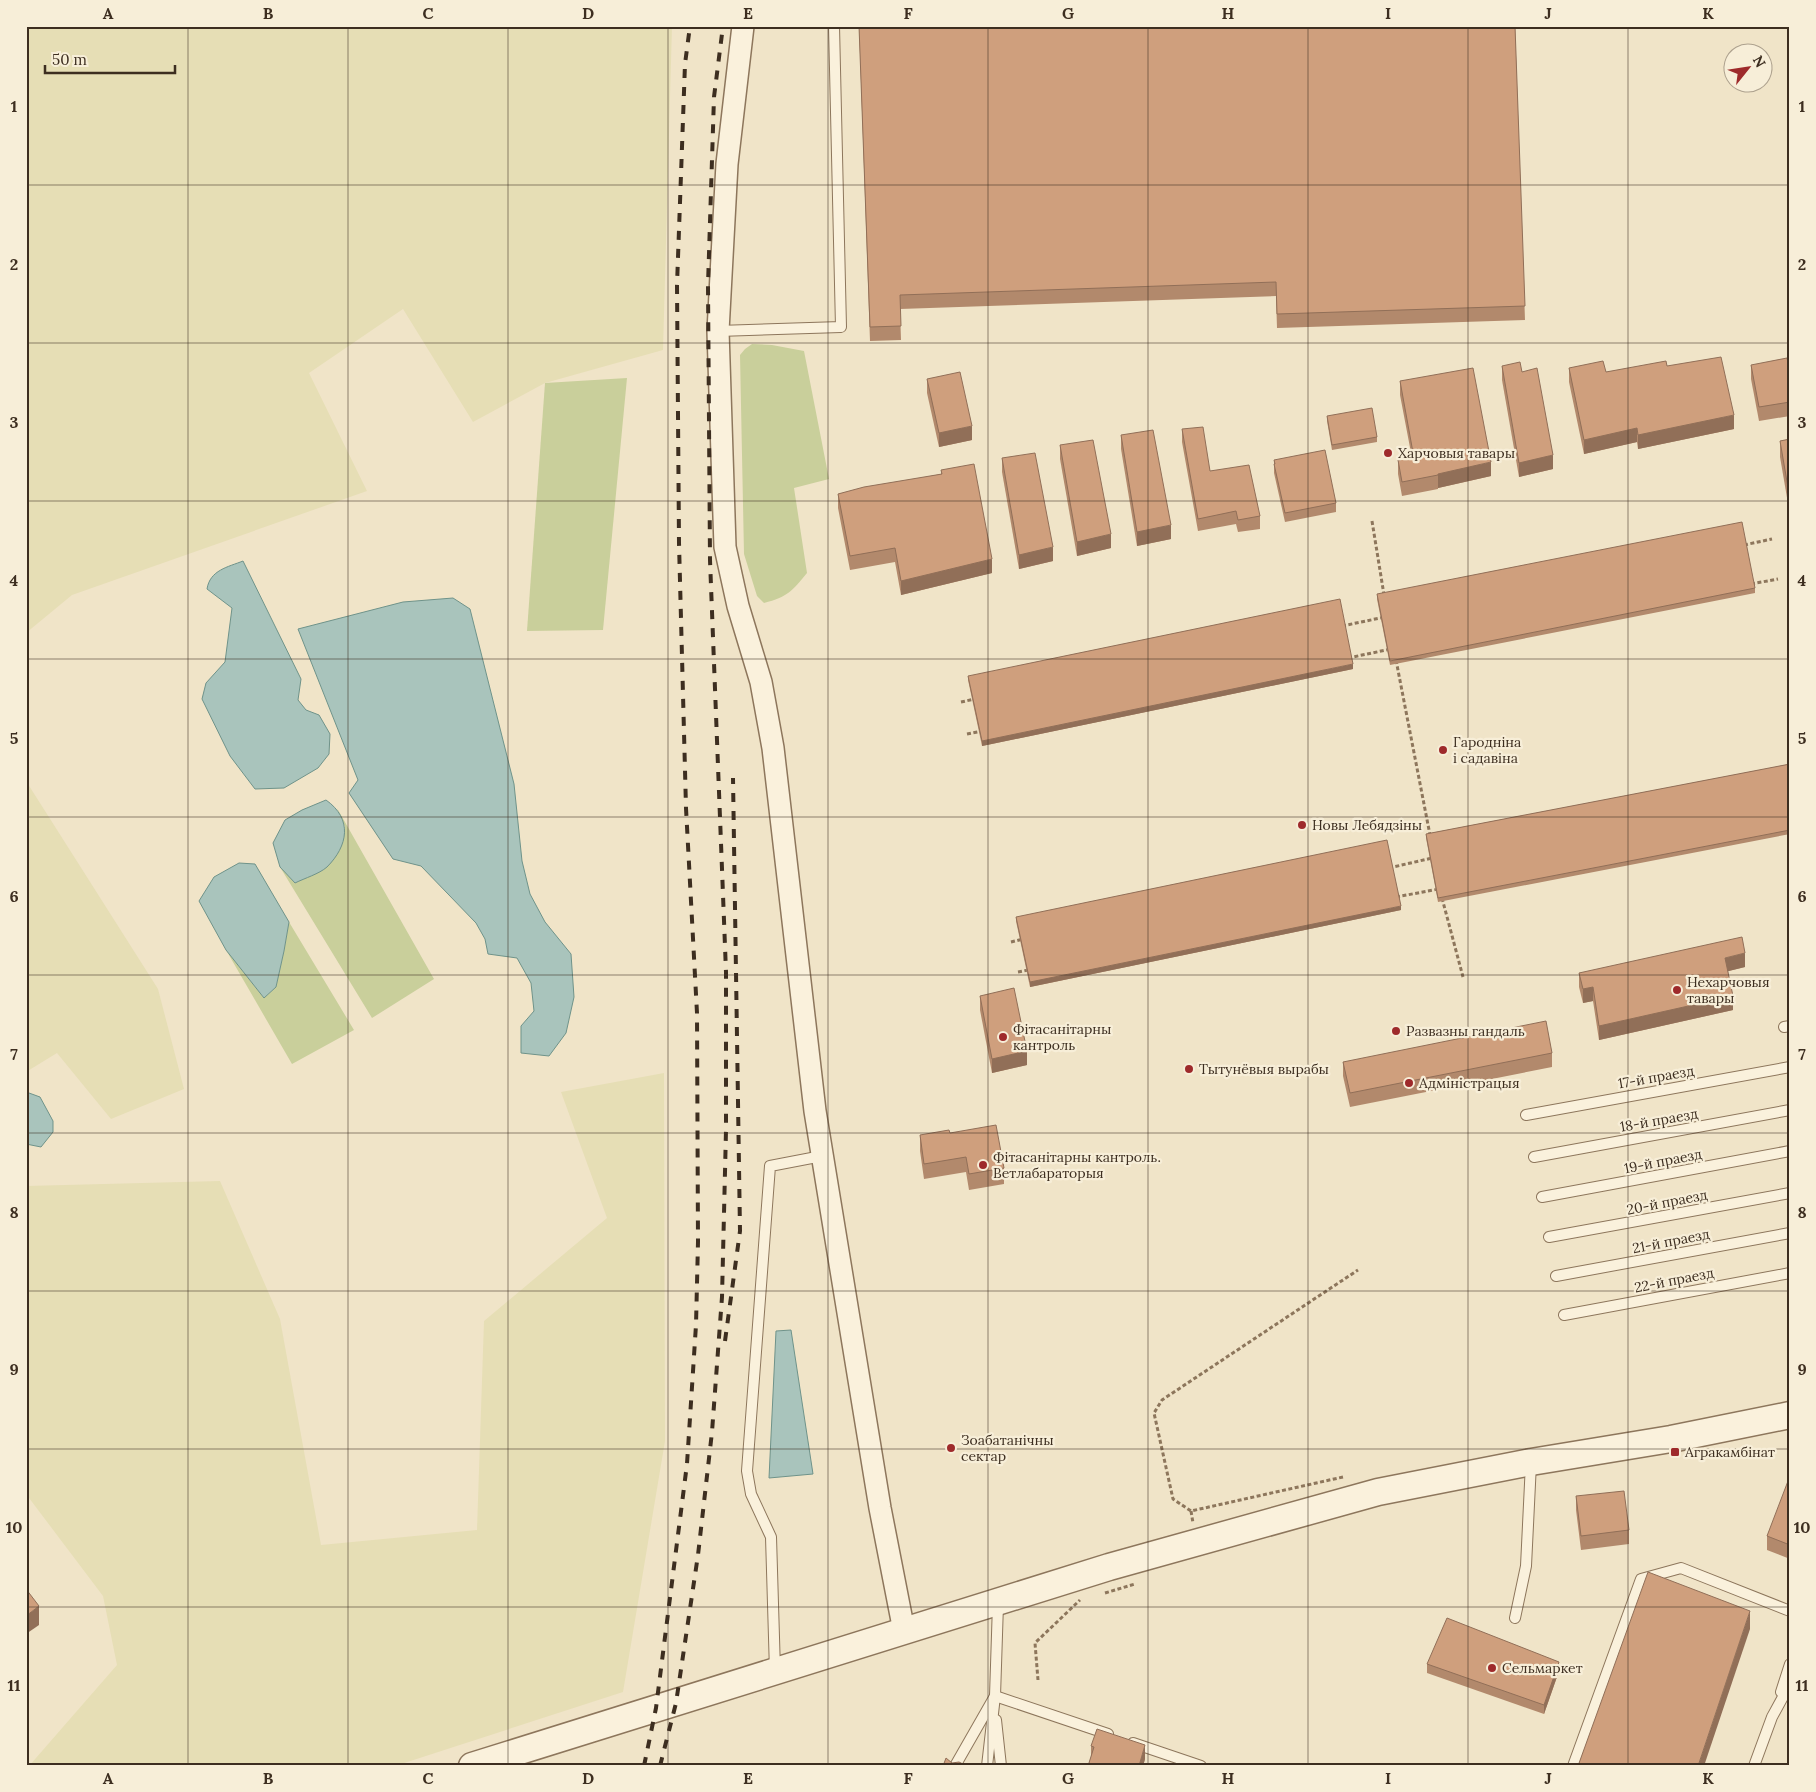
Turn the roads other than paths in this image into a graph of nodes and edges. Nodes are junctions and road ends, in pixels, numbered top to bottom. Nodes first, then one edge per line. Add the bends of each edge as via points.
1 (743, 26) edge
2 (834, 26) edge
3 (718, 332) junction
4 (1790, 1066) edge
5 (1790, 1110) edge
6 (1526, 1115) dead end
7 (1790, 1151) edge
8 (822, 1156) junction
9 (1534, 1157) dead end
10 (1790, 1193) edge
11 (1542, 1197) dead end
12 (1790, 1233) edge
13 (1549, 1238) dead end
14 (1790, 1273) edge
15 (1556, 1276) dead end
16 (1564, 1315) dead end
17 (1790, 1416) edge
18 (1531, 1462) junction
19 (998, 1600) junction
20 (1790, 1611) edge
21 (1516, 1618) dead end
22 (904, 1631) junction
23 (1790, 1664) edge
24 (776, 1672) junction
25 (1790, 1684) edge
26 (994, 1700) junction
27 (1772, 1717) junction
28 (527, 1756) edge
29 (472, 1766) edge
30 (955, 1766) edge
31 (987, 1766) edge
32 (1001, 1766) edge
33 (1201, 1766) edge
34 (1573, 1766) edge
35 (1754, 1766) edge

1 - 3 street via 727,164
2 - 3 lane via 841,327
3 - 8 street via 725,547 760,682 773,748
4 - 6 lane, 17-й праезд
5 - 9 lane, 18-й праезд
7 - 11 lane, 19-й праезд
8 - 22 street via 880,1508
8 - 24 lane via 770,1166 747,1471 752,1494 771,1537
10 - 13 lane, 20-й праезд
12 - 15 lane, 21-й праезд
14 - 16 lane, 22-й праезд
17 - 18 street
18 - 19 street via 1378,1492
18 - 21 lane via 1526,1566
19 - 22 street
19 - 26 lane
20 - 34 lane via 1681,1568 1641,1580
22 - 24 street
23 - 27 lane
24 - 28 street
25 - 27 lane
26 - 30 lane
26 - 31 lane
26 - 32 lane
26 - 33 lane
27 - 35 lane
28 - 29 street

